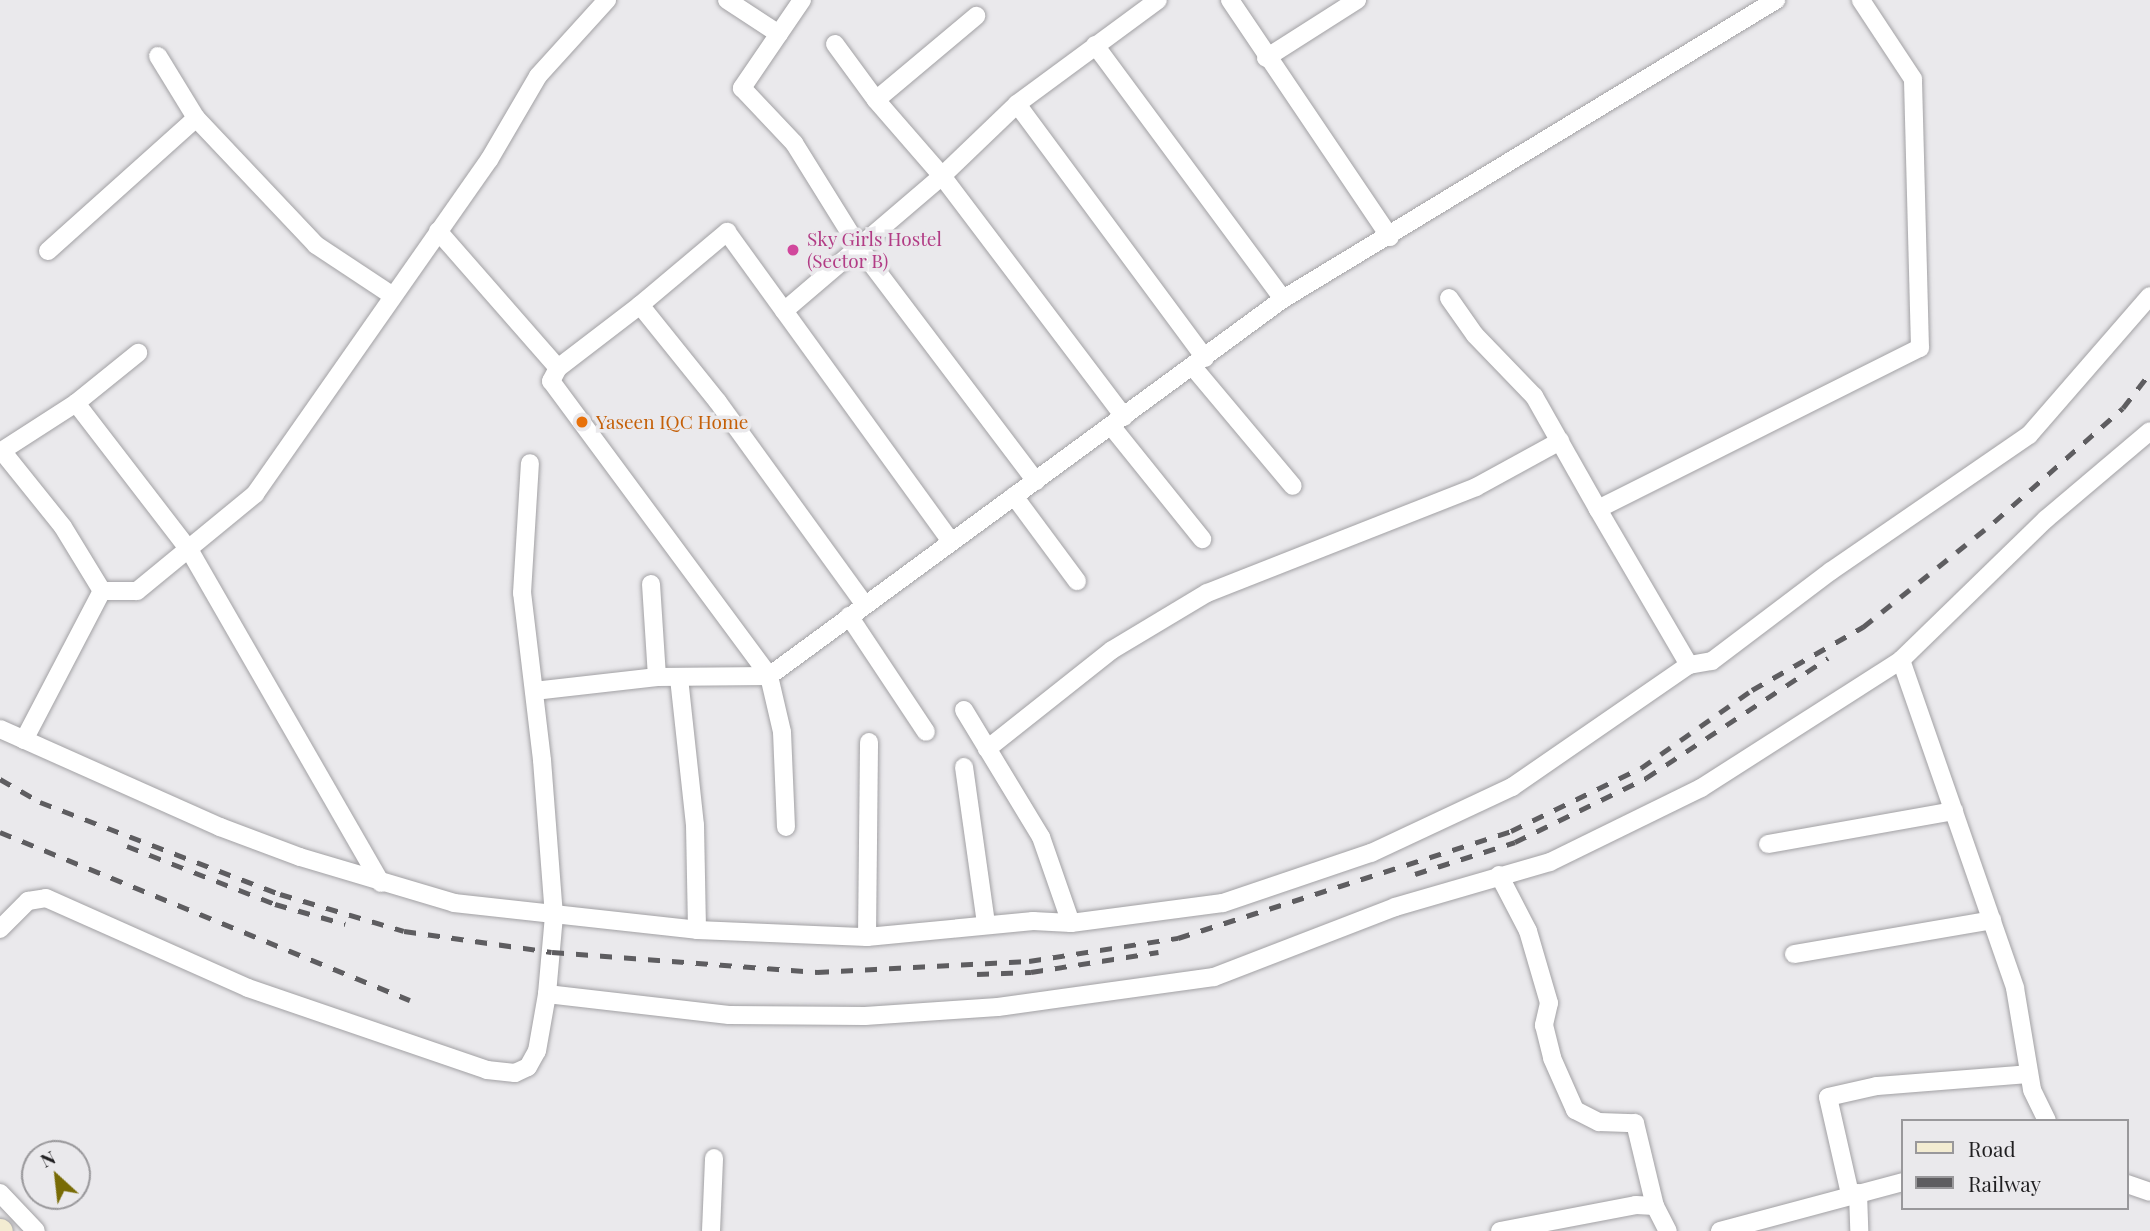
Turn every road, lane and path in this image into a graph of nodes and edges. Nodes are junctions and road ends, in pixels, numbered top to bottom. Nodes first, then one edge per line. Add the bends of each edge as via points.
1 (607, 0) edge
2 (727, 0) edge
3 (802, 0) edge
4 (1158, 0) edge
5 (1230, 0) edge
6 (1357, 0) edge
7 (1776, 0) edge
8 (1861, 0) edge
9 (1749, 7) edge
10 (976, 16) dead end
11 (779, 34) junction
12 (835, 44) dead end
13 (1095, 45) junction
14 (158, 55) dead end
15 (1266, 58) junction
16 (876, 100) junction
17 (1017, 104) junction
18 (196, 118) junction
19 (942, 176) junction
20 (438, 231) junction
21 (1390, 237) junction
22 (858, 246) junction
23 (48, 251) dead end
24 (393, 296) junction
25 (2150, 296) edge
26 (1449, 298) dead end
27 (1283, 299) junction
28 (640, 305) junction
29 (784, 311) junction
30 (138, 353) dead end
31 (1199, 363) junction
32 (558, 368) junction
33 (76, 403) junction
34 (1118, 422) junction
35 (2148, 437) edge
36 (1560, 441) junction
37 (1, 451) edge
38 (530, 463) dead end
39 (1036, 481) junction
40 (1293, 486) dead end
41 (1014, 496) junction
42 (1598, 509) junction
43 (1202, 539) dead end
44 (951, 541) junction
45 (190, 551) junction
46 (1077, 580) dead end
47 (651, 584) dead end
48 (102, 592) junction
49 (864, 604) junction
50 (849, 616) junction
51 (1901, 660) junction
52 (1689, 665) junction
53 (769, 676) junction
54 (657, 677) junction
55 (679, 678) junction
56 (534, 691) junction
57 (964, 710) dead end
58 (0, 730) edge
59 (926, 732) dead end
60 (24, 740) junction
61 (869, 742) dead end
62 (987, 749) junction
63 (964, 767) dead end
64 (1954, 811) junction
65 (786, 827) dead end
66 (1768, 844) dead end
67 (1499, 875) junction
68 (381, 883) junction
69 (554, 916) junction
70 (1992, 920) junction
71 (1071, 923) junction
72 (986, 924) junction
73 (0, 929) edge
74 (697, 930) junction
75 (867, 937) junction
76 (1794, 954) dead end
77 (547, 995) junction
78 (2029, 1074) junction
79 (2046, 1119) edge
80 (714, 1158) dead end
81 (1902, 1182) edge
82 (2129, 1185) edge
83 (2150, 1192) edge
84 (0, 1194) edge
85 (1854, 1194) junction
86 (1655, 1206) junction
87 (36, 1231) edge
88 (711, 1231) edge
89 (1500, 1231) edge
90 (1668, 1231) edge
91 (1720, 1231) edge
92 (1859, 1231) edge

1 - 20 street via 538,76 489,160
2 - 11 street
3 - 11 street
4 - 13 street
5 - 15 street
6 - 15 street
7 - 9 street
8 - 42 street via 1913,79 1920,348
9 - 21 street
10 - 16 street
11 - 22 street via 742,88 794,143
12 - 16 street
13 - 17 street
13 - 27 street
14 - 18 street
15 - 21 street
16 - 19 street
17 - 19 street
17 - 31 street
18 - 23 street
18 - 24 street via 316,244
19 - 22 street
19 - 34 street
20 - 24 street
20 - 32 street
21 - 27 street
22 - 29 street
22 - 39 street
24 - 45 street via 255,495
25 - 52 street via 2029,435 1831,571 1712,661
26 - 36 street via 1475,335 1534,396
27 - 31 street
28 - 29 street via 727,232
28 - 32 street
28 - 49 street via 718,402
29 - 44 street
30 - 33 street
31 - 34 street
31 - 40 street
32 - 53 street via 551,381
33 - 37 street
33 - 45 street
34 - 39 street
34 - 43 street
35 - 51 street via 2046,519
36 - 42 street
36 - 62 street via 1476,487 1207,593 1112,650
37 - 48 street via 64,527
38 - 56 street via 522,593
39 - 41 street
41 - 44 street
41 - 46 street
42 - 52 street
44 - 49 street
45 - 48 street via 137,591
45 - 68 street
47 - 54 street
48 - 60 street
49 - 50 street
50 - 53 street
50 - 59 street
51 - 64 street
51 - 67 street via 1701,788 1550,862
52 - 71 street via 1512,787 1371,853 1223,904
53 - 55 street
53 - 65 street via 782,732
54 - 55 street
54 - 56 street
55 - 74 street via 695,825
56 - 69 street
57 - 62 street
58 - 60 street
60 - 68 street via 220,827
61 - 75 street
62 - 71 street via 1041,837
63 - 72 street
64 - 66 street
64 - 70 street
67 - 77 street via 1395,907 1214,976 998,1007 865,1016 729,1015
67 - 86 street via 1528,931 1549,1003 1544,1025 1552,1058 1575,1110 1599,1122 1635,1123
68 - 69 street via 454,903
69 - 74 street
69 - 77 street
70 - 76 street
70 - 78 street via 2015,988
71 - 72 street
72 - 75 street
73 - 77 street via 28,901 46,898 248,988 496,1071 515,1073 528,1067 537,1051
74 - 75 street
78 - 79 street
78 - 85 street via 1877,1087 1828,1097
80 - 88 street
81 - 85 street
82 - 83 street
84 - 87 street
85 - 91 street
85 - 92 street
86 - 89 street via 1636,1205
86 - 90 street

